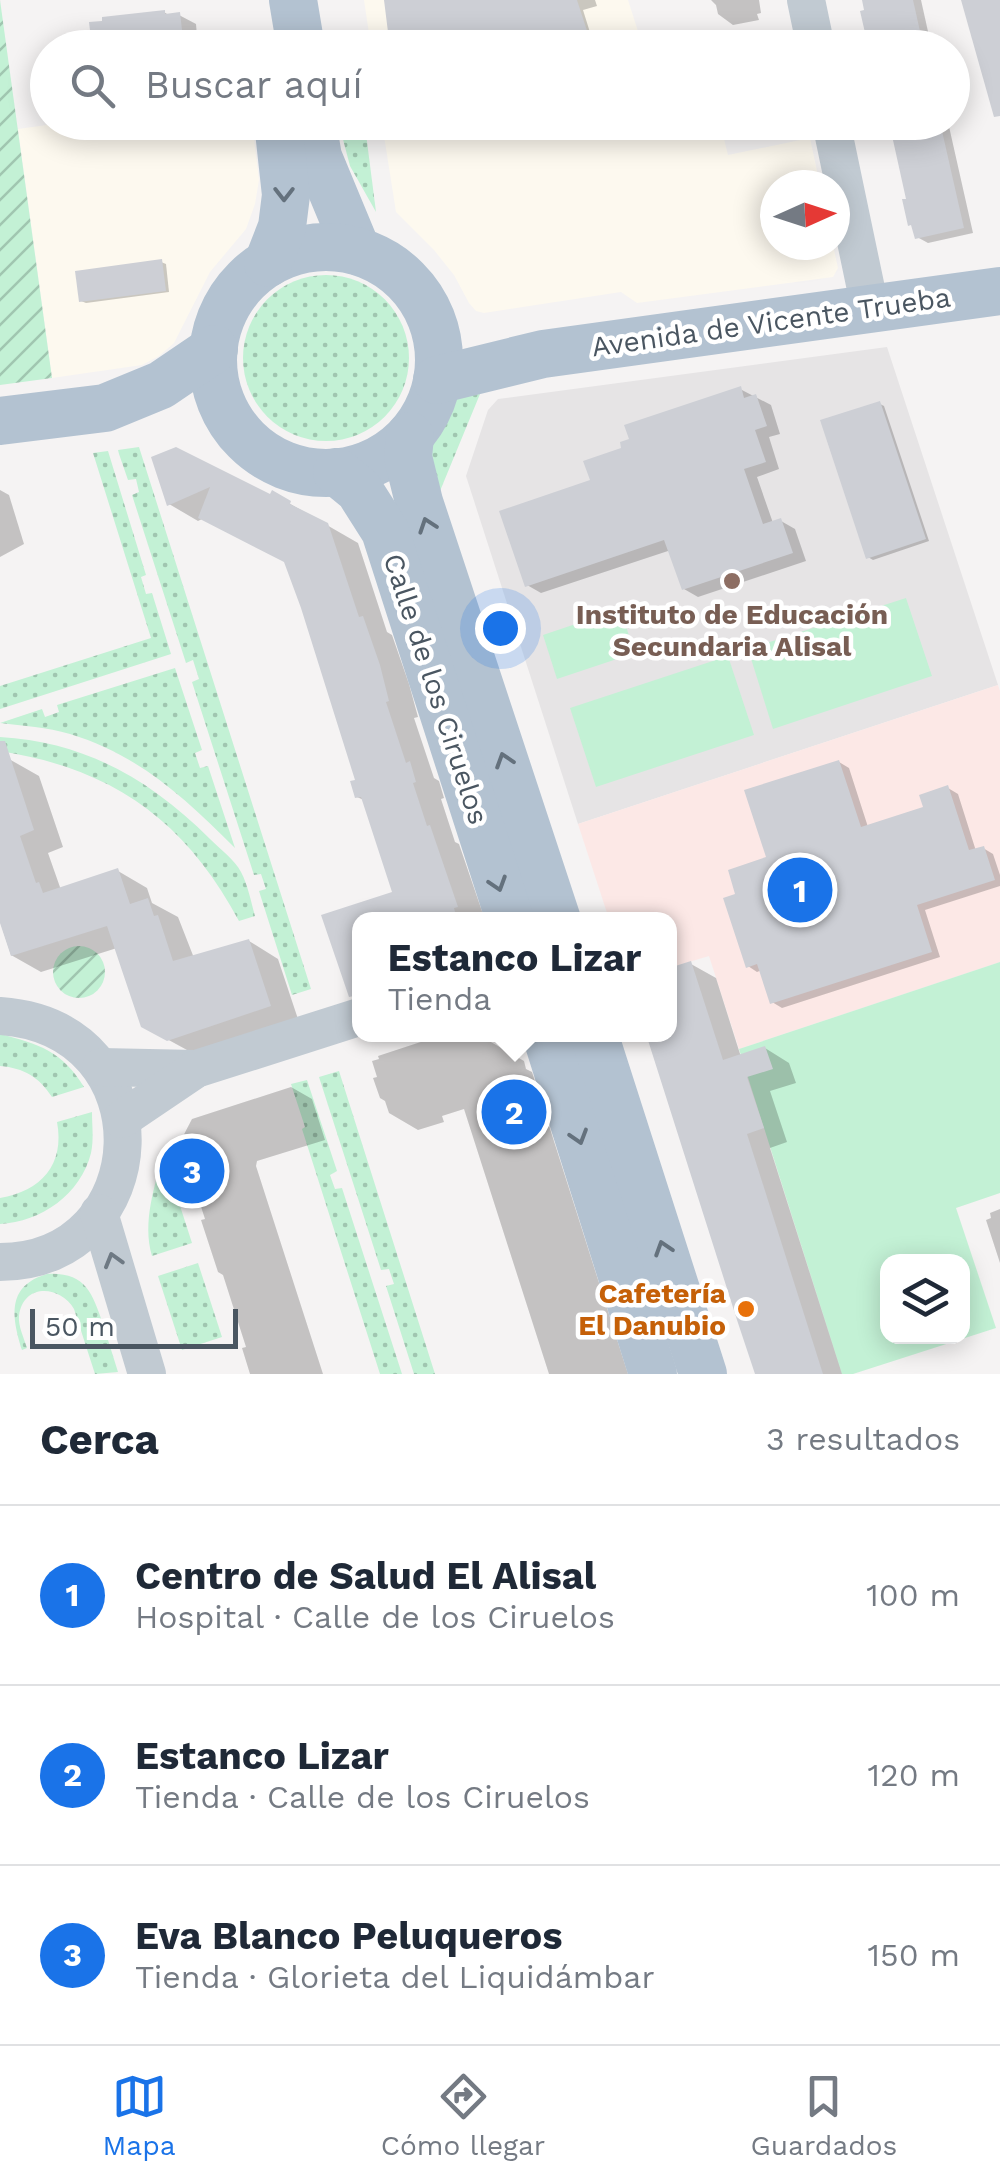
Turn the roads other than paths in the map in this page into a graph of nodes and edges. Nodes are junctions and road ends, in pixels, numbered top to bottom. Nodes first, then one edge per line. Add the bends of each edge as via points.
1 (262, 0) edge
2 (293, 0) edge
3 (806, 0) edge
4 (266, 30) edge
5 (298, 30) edge
6 (812, 30) edge
7 (280, 140) edge
8 (315, 140) edge
9 (835, 140) edge
10 (357, 251) junction
11 (268, 263) junction
12 (1000, 292) edge
13 (870, 308) junction
14 (435, 330) junction
15 (214, 349) junction
16 (543, 354) junction
17 (437, 380) junction
18 (105, 408) junction
19 (232, 420) junction
20 (0, 421) edge
21 (410, 436) junction
22 (337, 472) junction
23 (507, 912) edge
24 (553, 912) edge
25 (0, 1016) edge
26 (352, 1018) edge
27 (549, 1042) edge
28 (597, 1042) edge
29 (100, 1067) junction
30 (196, 1069) junction
31 (122, 1119) junction
32 (100, 1212) junction
33 (0, 1262) edge
34 (148, 1374) edge
35 (653, 1374) edge
36 (703, 1374) edge

1 - 4 main road
2 - 5 main road
3 - 6 street
7 -> 11 main road via 286,195
8 - 10 main road
9 - 13 street
10 - 11 main road via 311,248
10 - 14 main road via 407,280
11 - 15 main road via 231,300
12 - 13 main road, Avenida de Vicente Trueba
13 - 16 main road, Avenida de Vicente Trueba
14 - 16 main road, Avenida de Vicente Trueba via 468,343
14 - 17 main road
15 - 18 main road via 162,385
15 - 19 main road via 217,386
16 - 17 main road, Avenida de Vicente Trueba
17 - 21 main road
18 - 19 main road
18 - 20 main road
19 - 22 main road via 277,461
21 - 22 main road via 377,461
24 -> 21 main road, Calle de los Ciruelos via 419,502
22 -> 23 main road, Calle de los Ciruelos via 359,490 385,531
25 - 29 street via 54,1028
26 - 30 street
27 -> 35 main road
36 -> 28 main road
29 - 30 street
29 - 31 street
30 - 31 street
31 - 32 street via 120,1168
32 - 33 street via 62,1246
34 -> 32 street

